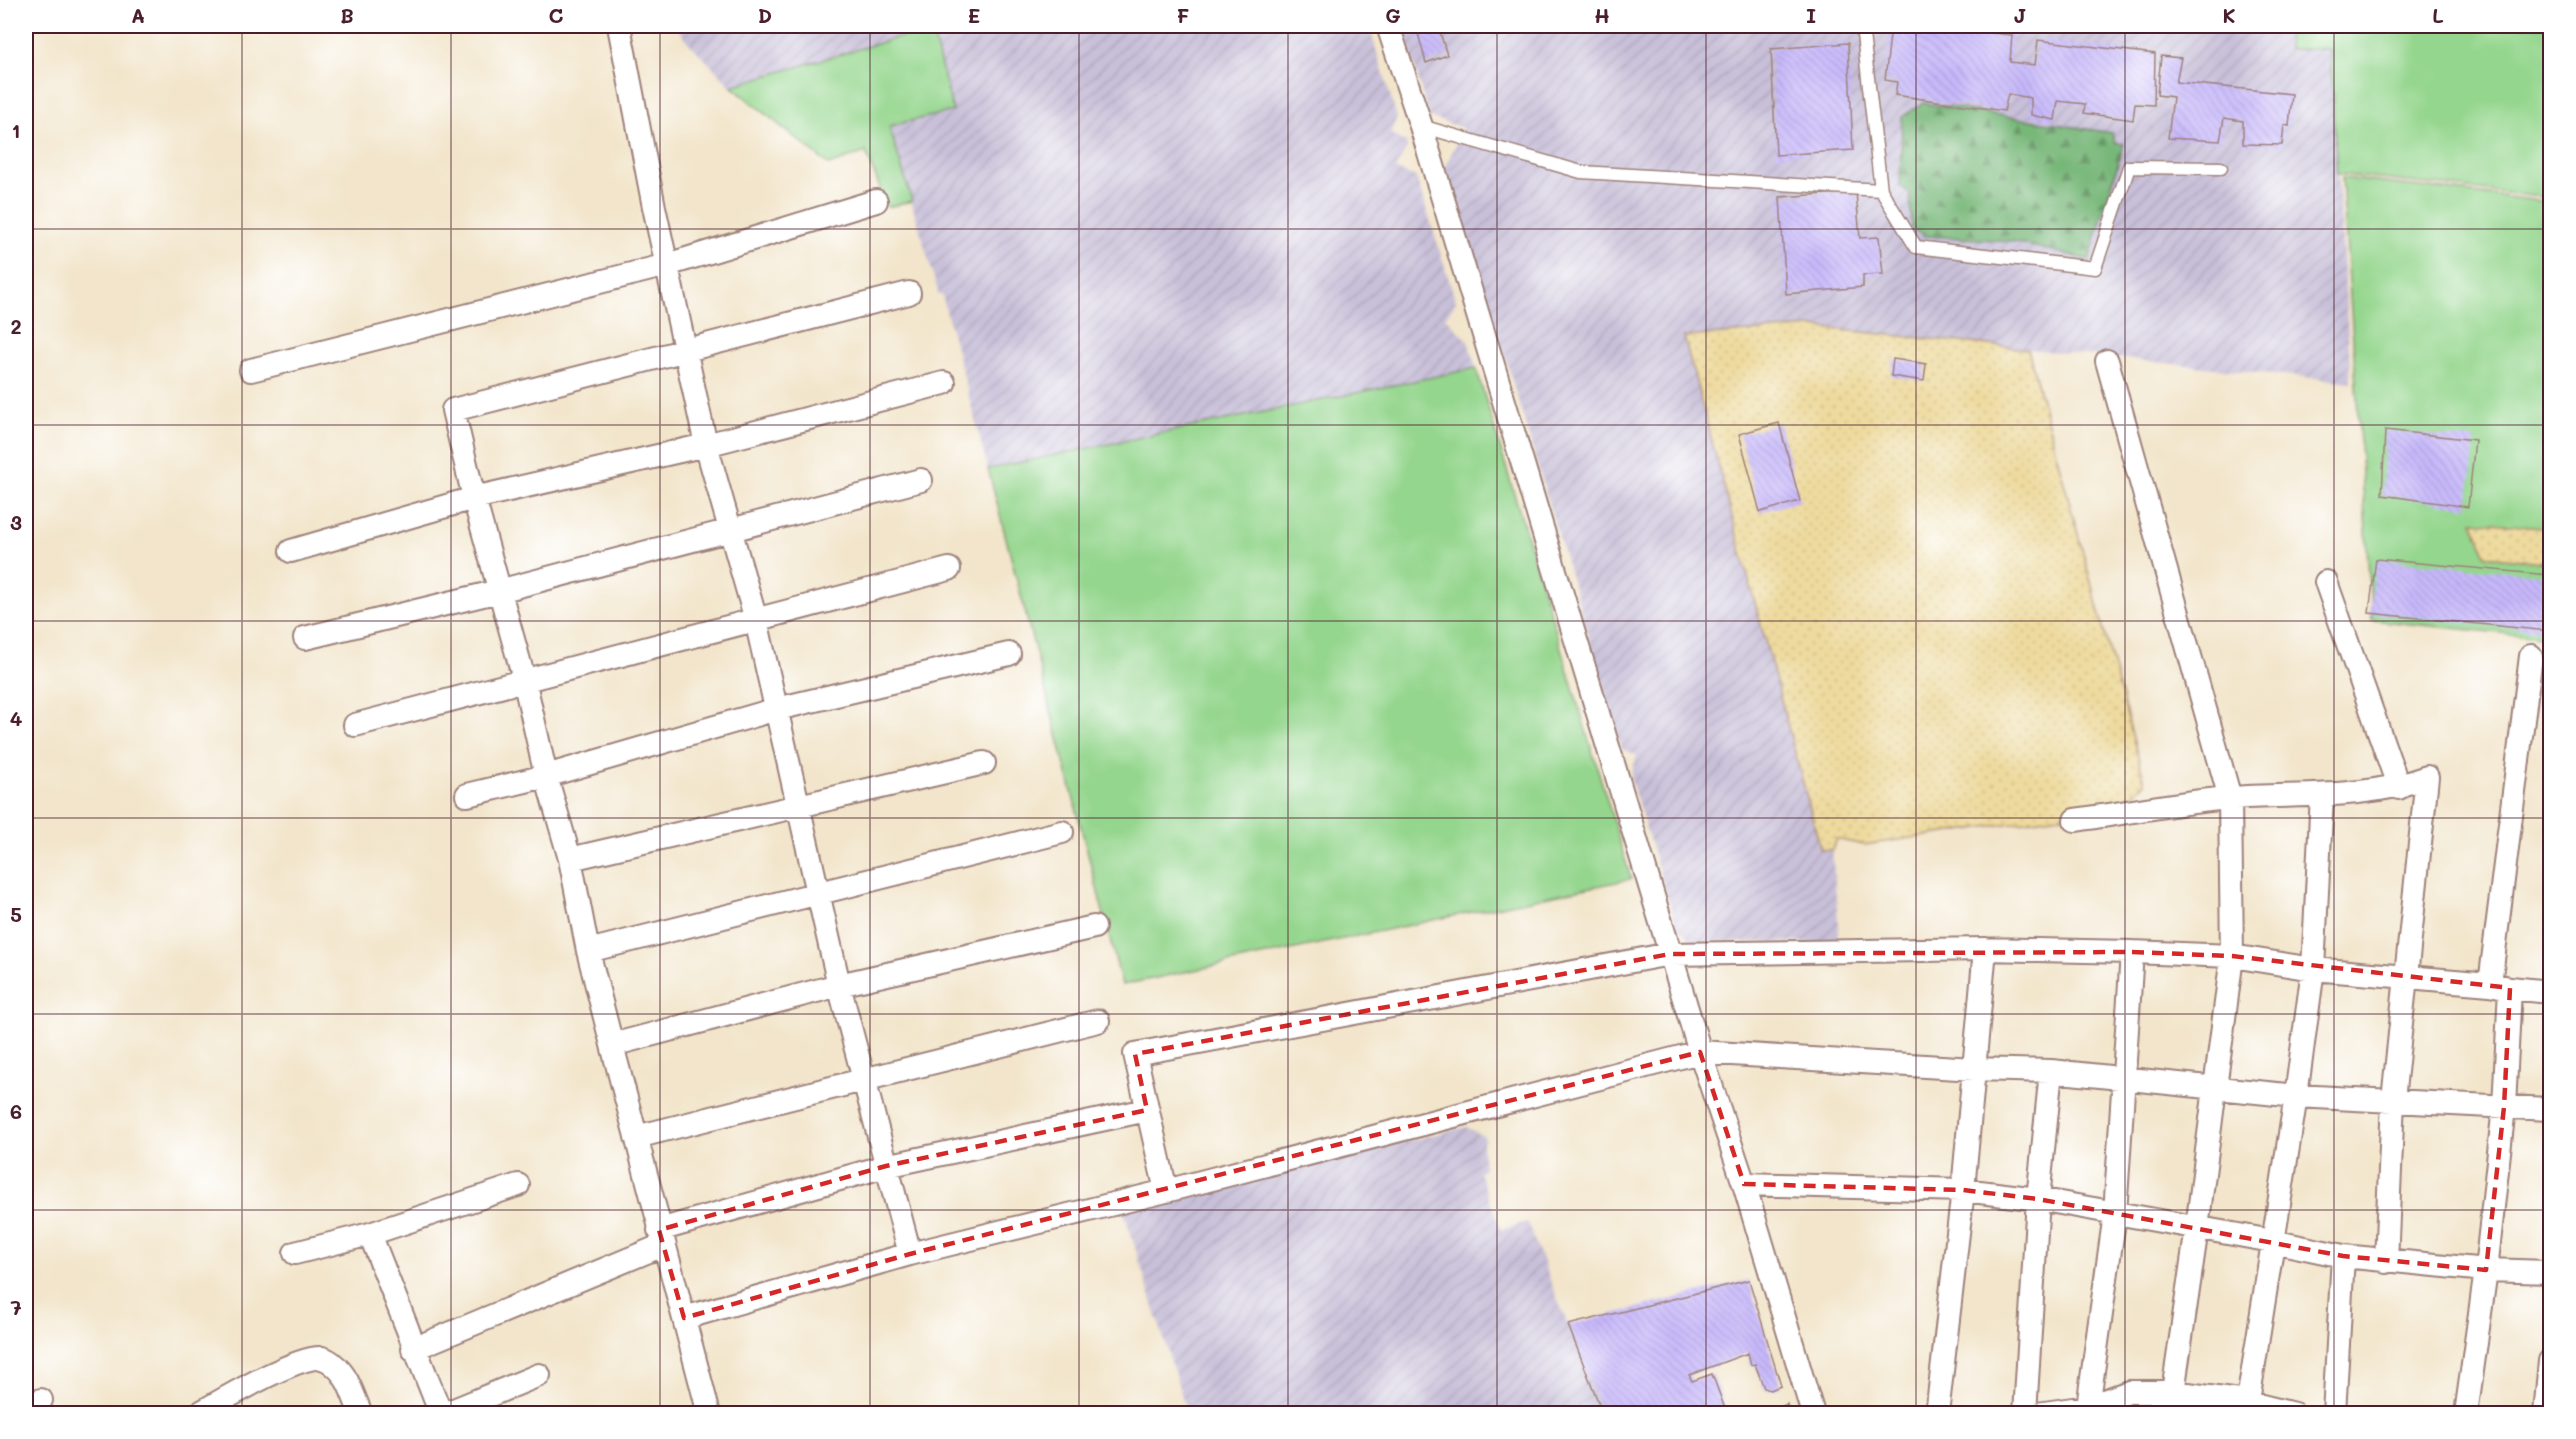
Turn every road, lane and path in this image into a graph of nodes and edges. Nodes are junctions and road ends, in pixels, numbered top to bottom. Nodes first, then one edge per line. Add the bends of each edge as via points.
1 (619, 26) edge
2 (1388, 26) edge
3 (1862, 26) edge
4 (1421, 126) junction
5 (2220, 168) dead end
6 (1881, 190) junction
7 (876, 201) dead end
8 (667, 265) junction
9 (909, 293) dead end
10 (686, 351) junction
11 (2107, 361) dead end
12 (250, 370) dead end
13 (944, 383) dead end
14 (706, 445) junction
15 (921, 480) dead end
16 (474, 498) junction
17 (732, 531) junction
18 (291, 551) dead end
19 (949, 569) dead end
20 (2326, 582) dead end
21 (499, 591) junction
22 (756, 620) junction
23 (305, 638) dead end
24 (1009, 654) dead end
25 (2531, 656) dead end
26 (524, 680) junction
27 (777, 709) junction
28 (355, 725) dead end
29 (984, 763) dead end
30 (546, 776) junction
31 (2399, 788) junction
32 (467, 795) dead end
33 (2322, 795) junction
34 (2230, 798) junction
35 (798, 807) junction
36 (2075, 820) dead end
37 (1062, 832) dead end
38 (570, 859) junction
39 (819, 892) junction
40 (1094, 927) dead end
41 (1985, 949) junction
42 (588, 951) junction
43 (2132, 952) junction
44 (1670, 954) junction
45 (2232, 956) junction
46 (2313, 969) junction
47 (2404, 977) junction
48 (839, 986) junction
49 (2500, 986) junction
50 (2550, 992) edge
51 (1098, 1021) dead end
52 (612, 1045) junction
53 (1700, 1052) junction
54 (1974, 1069) junction
55 (2051, 1071) junction
56 (864, 1079) junction
57 (2124, 1079) junction
58 (2215, 1089) junction
59 (2296, 1096) junction
60 (2393, 1100) junction
61 (2504, 1107) junction
62 (2550, 1109) edge
63 (1147, 1110) junction
64 (636, 1137) junction
65 (886, 1166) junction
66 (1744, 1184) junction
67 (518, 1185) dead end
68 (1963, 1190) junction
69 (1167, 1191) junction
70 (2038, 1199) junction
71 (2115, 1214) junction
72 (2197, 1228) junction
73 (370, 1234) junction
74 (661, 1238) junction
75 (2272, 1240) junction
76 (295, 1253) dead end
77 (910, 1254) junction
78 (2343, 1256) junction
79 (2386, 1262) junction
80 (2486, 1270) junction
81 (2550, 1272) edge
82 (684, 1317) junction
83 (413, 1348) junction
84 (2550, 1361) edge
85 (539, 1374) dead end
86 (2173, 1403) edge
87 (2246, 1408) edge
88 (2087, 1410) edge
89 (198, 1413) edge
90 (362, 1413) edge
91 (443, 1413) edge
92 (709, 1413) edge
93 (1813, 1413) edge
94 (1937, 1413) edge
95 (2025, 1413) edge
96 (2037, 1413) edge
97 (2294, 1413) edge
98 (2334, 1413) edge
99 (2466, 1413) edge
100 (2545, 1413) edge

1 - 8 street
2 - 4 street
3 - 6 lane
4 - 6 lane via 1581,172
4 - 44 street
5 - 6 lane via 2130,167 2095,268 1916,247
7 - 8 street
8 - 10 street
8 - 12 street
9 - 10 street
10 - 14 street
10 - 16 street via 453,410
11 - 34 street
13 - 14 street
14 - 16 street
14 - 17 street
15 - 17 street
16 - 18 street
16 - 21 street
17 - 21 street
17 - 22 street
19 - 22 street
20 - 31 street
21 - 23 street
21 - 26 street
22 - 26 street
22 - 27 street
24 - 27 street
25 - 49 street
26 - 28 street
26 - 30 street
27 - 30 street
27 - 35 street
29 - 35 street
30 - 32 street
30 - 38 street
31 - 33 street
31 - 47 street via 2427,777
33 - 34 street
33 - 46 street
34 - 36 street
34 - 45 street
35 - 38 street
35 - 39 street
37 - 39 street
38 - 42 street
39 - 42 street
39 - 48 street
40 - 48 street
41 - 43 street
41 - 44 street
41 - 54 street
42 - 52 street
43 - 45 street
43 - 57 street
44 - 53 street
44 - 63 street via 1135,1054
45 - 46 street
45 - 58 street
46 - 47 street
46 - 59 street
47 - 49 street
47 - 60 street
48 - 52 street
48 - 56 street
49 - 50 street
49 - 61 street
51 - 56 street
52 - 64 street
53 - 54 street
53 - 66 street
53 - 69 street
54 - 55 street
54 - 68 street
55 - 57 street
55 - 70 street
56 - 64 street
56 - 65 street
57 - 58 street
57 - 71 street
58 - 59 street
58 - 72 street
59 - 60 street
59 - 75 street
60 - 61 street
60 - 79 street
61 - 62 street
61 - 80 street
63 - 65 street
63 - 69 street
64 - 74 street
65 - 74 street
65 - 77 street
66 - 68 street
66 - 93 street
67 - 73 street
68 - 70 street
68 - 94 street
69 - 77 street
70 - 71 street
70 - 95 street
71 - 72 street
71 - 88 street
72 - 75 street
72 - 86 street
73 - 76 street
73 - 83 street
74 - 82 street
74 - 83 street
75 - 78 street
75 - 87 street
77 - 82 street
78 - 79 street
78 - 98 street
79 - 80 street
80 - 81 street
80 - 99 street
82 - 92 street
83 - 91 street
84 - 100 street
85 - 91 street
86 - 87 street
86 - 88 street via 2129,1392
87 - 97 street
88 - 96 street
89 - 90 street via 258,1380 323,1358 344,1375

